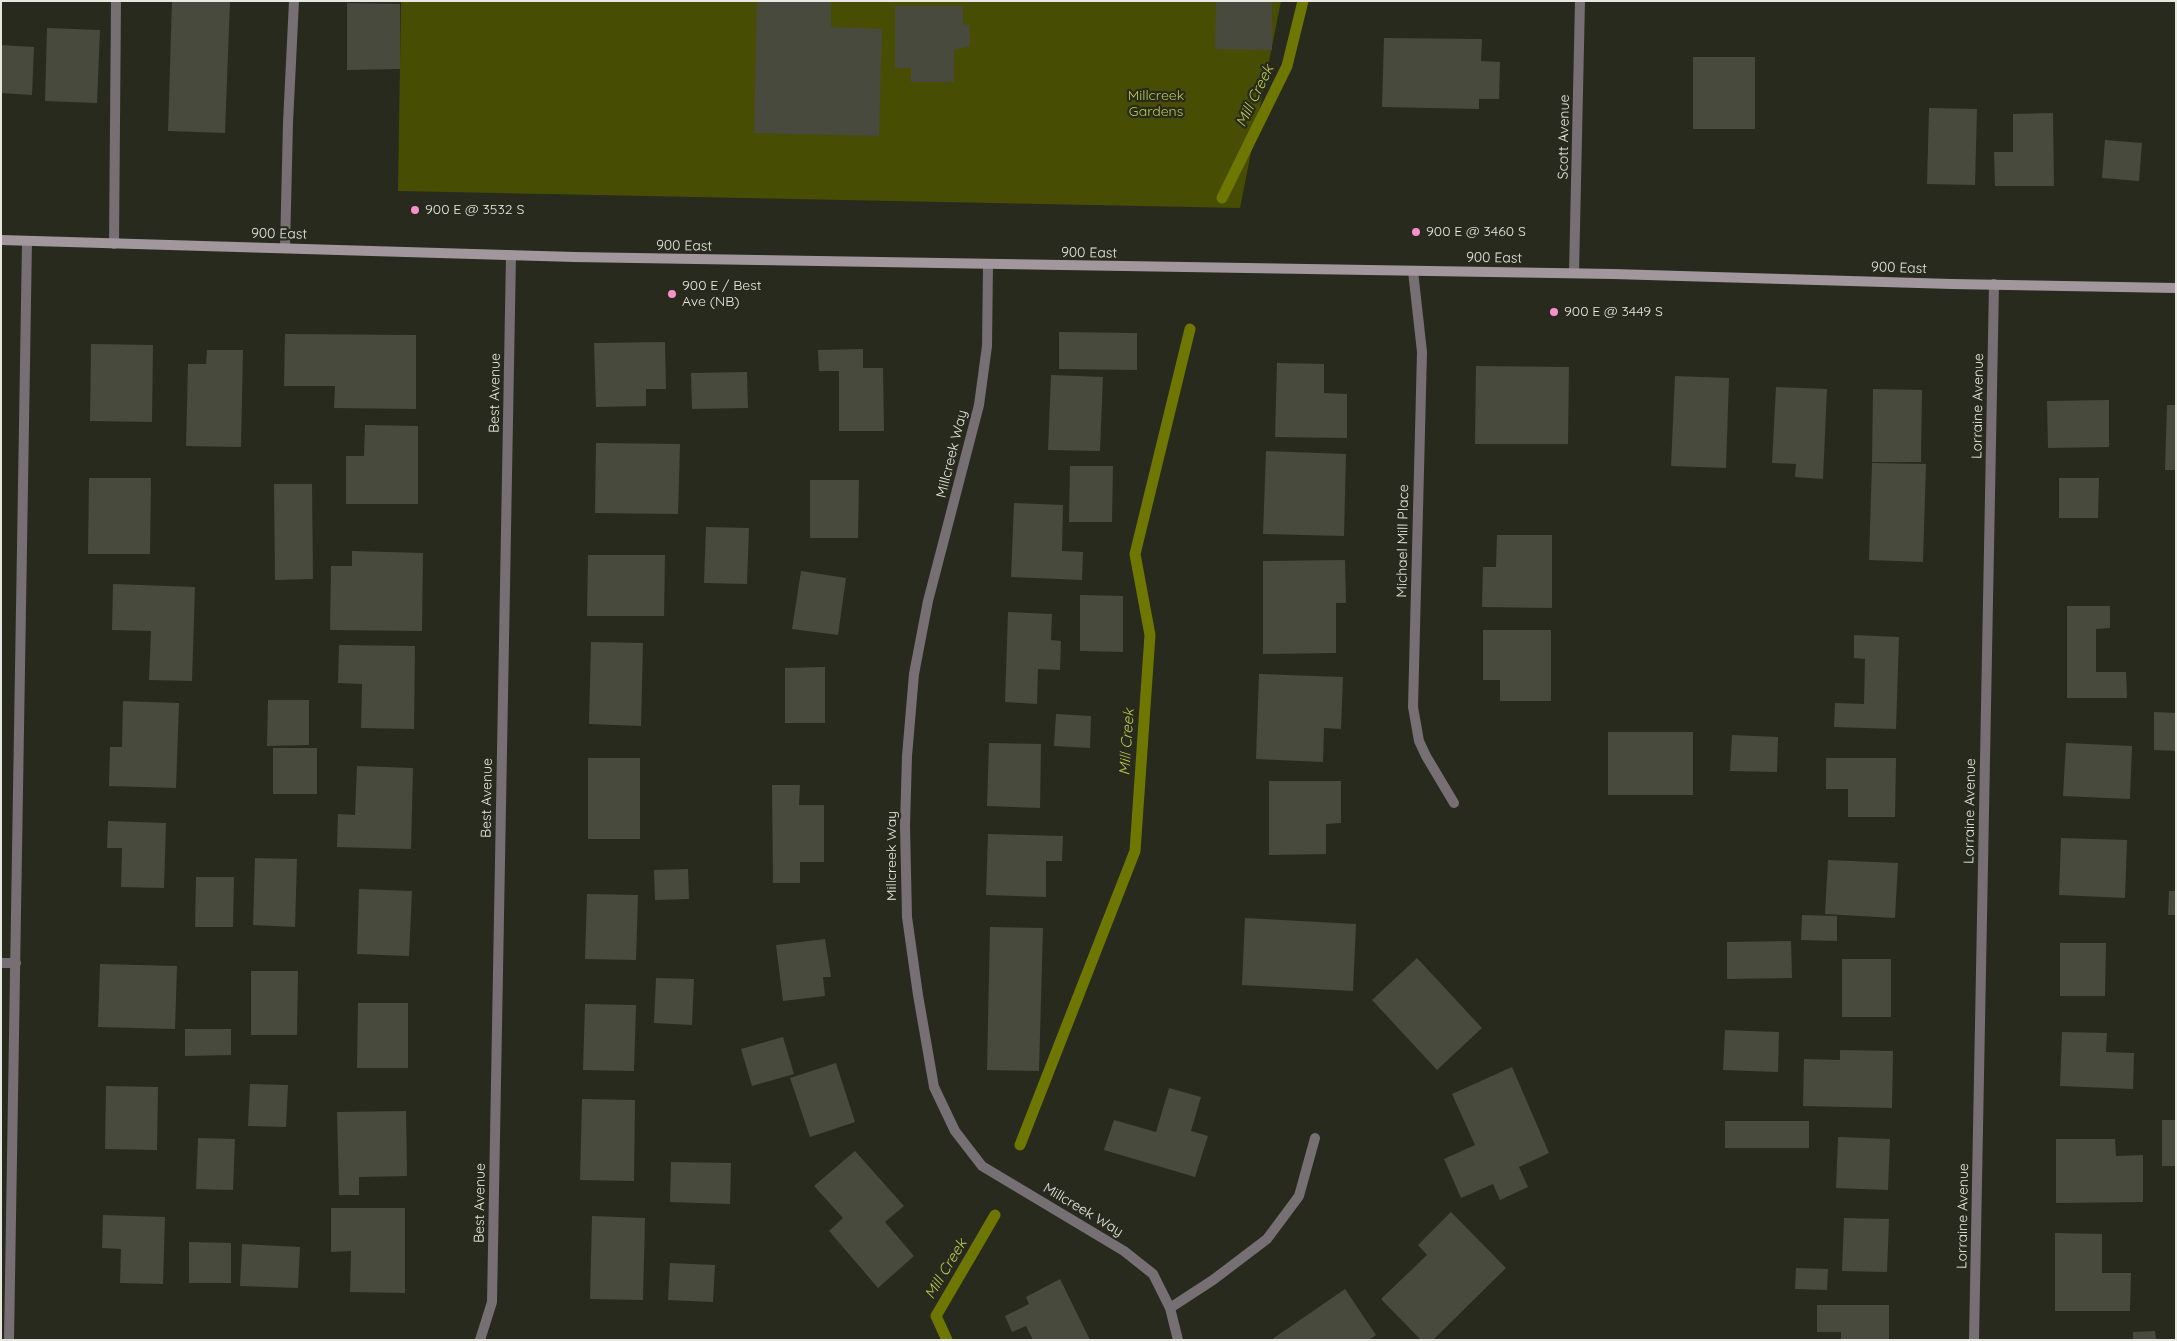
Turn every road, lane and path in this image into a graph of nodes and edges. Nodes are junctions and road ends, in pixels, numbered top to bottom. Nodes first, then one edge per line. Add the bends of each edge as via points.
1 (116, 1) edge
2 (294, 1) edge
3 (1580, 1) edge
4 (1, 240) edge
5 (27, 241) junction
6 (114, 244) junction
7 (285, 248) junction
8 (511, 255) junction
9 (988, 265) junction
10 (1413, 271) junction
11 (1574, 273) junction
12 (1994, 284) junction
13 (2176, 288) edge
14 (1454, 803) dead end
15 (1, 963) edge
16 (16, 963) junction
17 (1315, 1138) dead end
18 (1170, 1308) junction
19 (9, 1340) edge
20 (480, 1340) edge
21 (1178, 1340) edge
22 (1974, 1340) edge

1 - 6 street
2 - 7 street
3 - 11 street, Scott Avenue
4 - 5 main road, 900 East
5 - 6 main road, 900 East
5 - 16 street
6 - 7 main road, 900 East
7 - 8 main road, 900 East
8 - 9 main road, 900 East
8 - 20 street, Best Avenue via 492,1302
9 - 10 main road, 900 East
9 - 18 street, Millcreek Way via 987,346 979,405 928,601 914,674 907,756 907,917 934,1087 954,1131 982,1166 1124,1251 1153,1274
10 - 11 main road, 900 East
10 - 14 street, Michael Mill Place via 1422,352 1413,707 1419,741
11 - 12 main road, 900 East
12 - 13 main road, 900 East
12 - 22 street, Lorraine Avenue
15 - 16 street
16 - 19 street
17 - 18 street via 1299,1196 1267,1239
18 - 21 street, Millcreek Way

